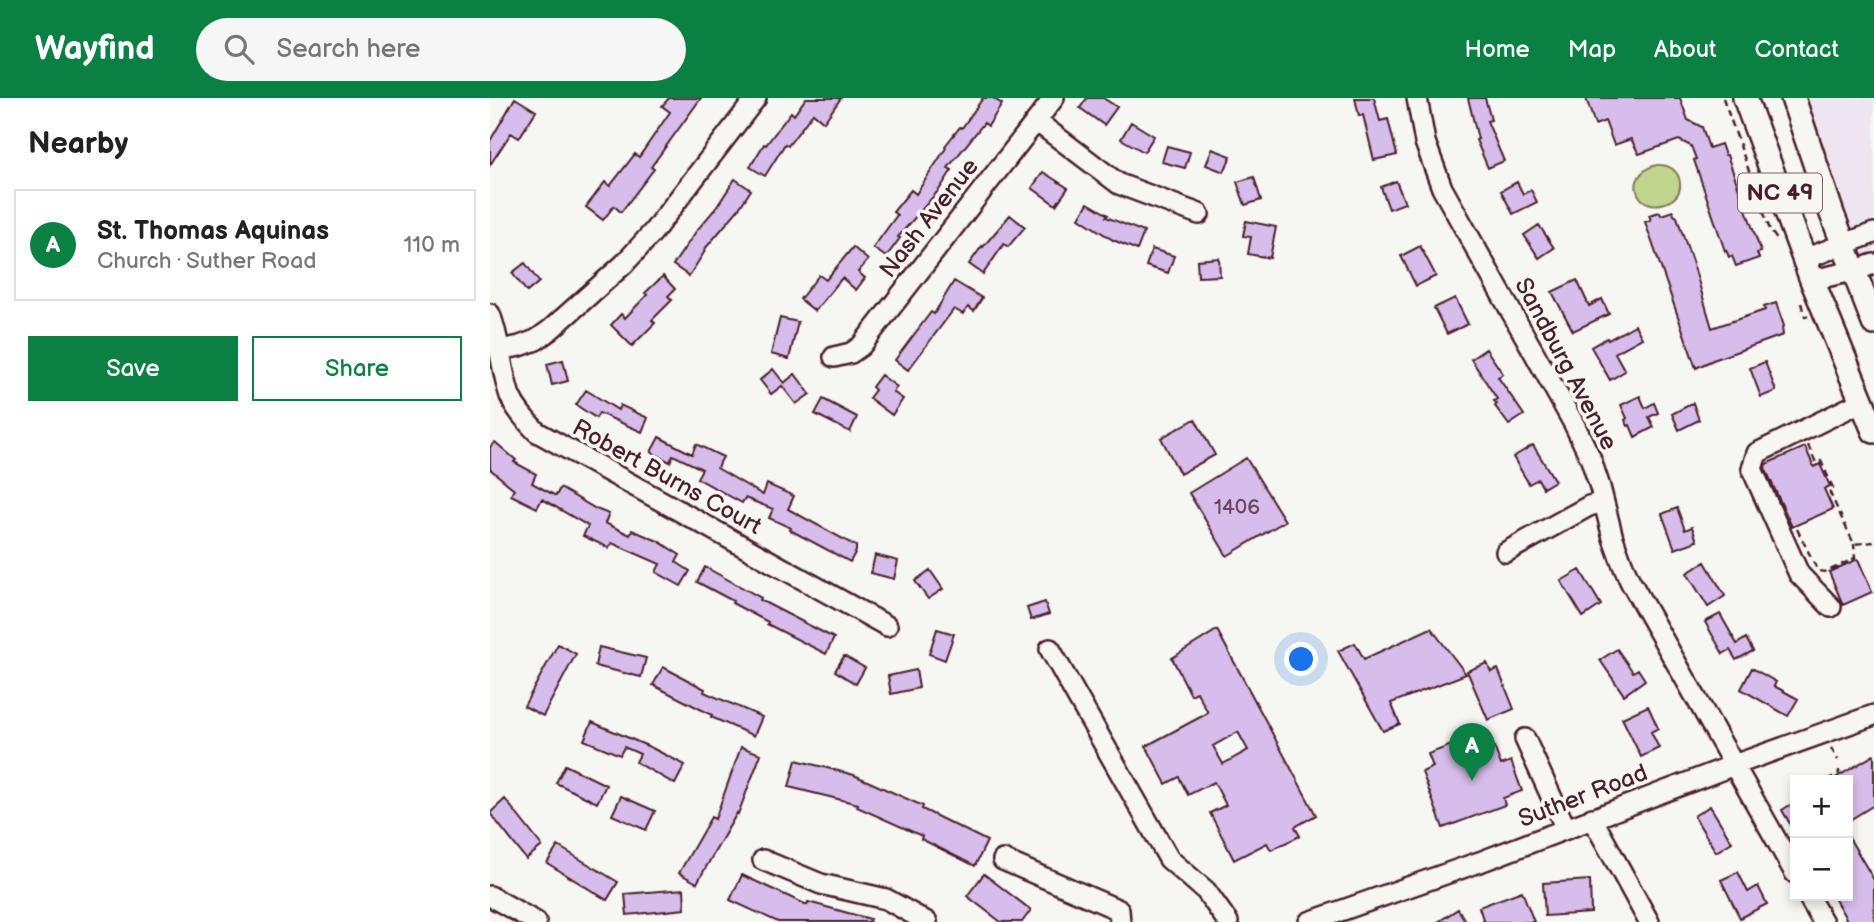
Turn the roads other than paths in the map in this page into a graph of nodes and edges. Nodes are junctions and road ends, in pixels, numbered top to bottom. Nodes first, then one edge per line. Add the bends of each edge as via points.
1 (756, 98) edge
2 (1054, 98) edge
3 (1417, 98) edge
4 (1745, 98) edge
5 (1793, 98) edge
6 (1036, 121) junction
7 (1199, 215) dead end
8 (1874, 233) edge
9 (1843, 244) junction
10 (1863, 267) edge
11 (1808, 269) junction
12 (490, 314) edge
13 (1874, 323) edge
14 (500, 349) junction
15 (835, 356) dead end
16 (1861, 402) junction
17 (1874, 431) edge
18 (1603, 502) junction
19 (1506, 552) dead end
20 (1831, 607) dead end
21 (887, 626) dead end
22 (1049, 649) dead end
23 (1874, 715) edge
24 (1525, 739) dead end
25 (1734, 765) junction
26 (1592, 818) junction
27 (1566, 829) junction
28 (763, 860) dead end
29 (1003, 860) dead end
30 (1790, 864) edge
31 (490, 896) edge
32 (1811, 901) edge
33 (536, 922) edge
34 (927, 922) edge
35 (1120, 922) edge
36 (1228, 922) edge
37 (1309, 922) edge
38 (1649, 922) edge
39 (1823, 922) edge

1 - 14 street via 624,264 536,340
2 - 6 street, Nash Avenue
3 - 18 street, Sandburg Avenue via 1425,142 1442,188 1574,424
4 - 11 main road, NC 49
5 - 9 main road, NC 49
6 - 7 street via 1119,184
6 - 15 street, Nash Avenue via 861,346
8 - 9 street
9 - 10 main road, NC 49
9 - 11 street
10 - 11 street
10 - 13 main road, NC 49
11 - 16 main road, NC 49
12 - 14 street, Robert Burns Court
14 - 21 street, Robert Burns Court via 514,404 537,432
16 - 17 main road, NC 49
16 - 20 street via 1757,453 1752,469 1799,574
18 - 19 street
18 - 25 street, Sandburg Avenue via 1630,581
22 - 36 street via 1168,859 1206,891
23 - 25 street, Suther Road
24 - 27 street
25 - 26 street, Suther Road
25 - 30 street, Sandburg Avenue
26 - 27 street, Suther Road
26 - 38 street
27 - 37 street, Suther Road
28 - 34 street via 821,884 886,899
29 - 35 street via 1119,910
31 - 33 street
32 - 39 street

